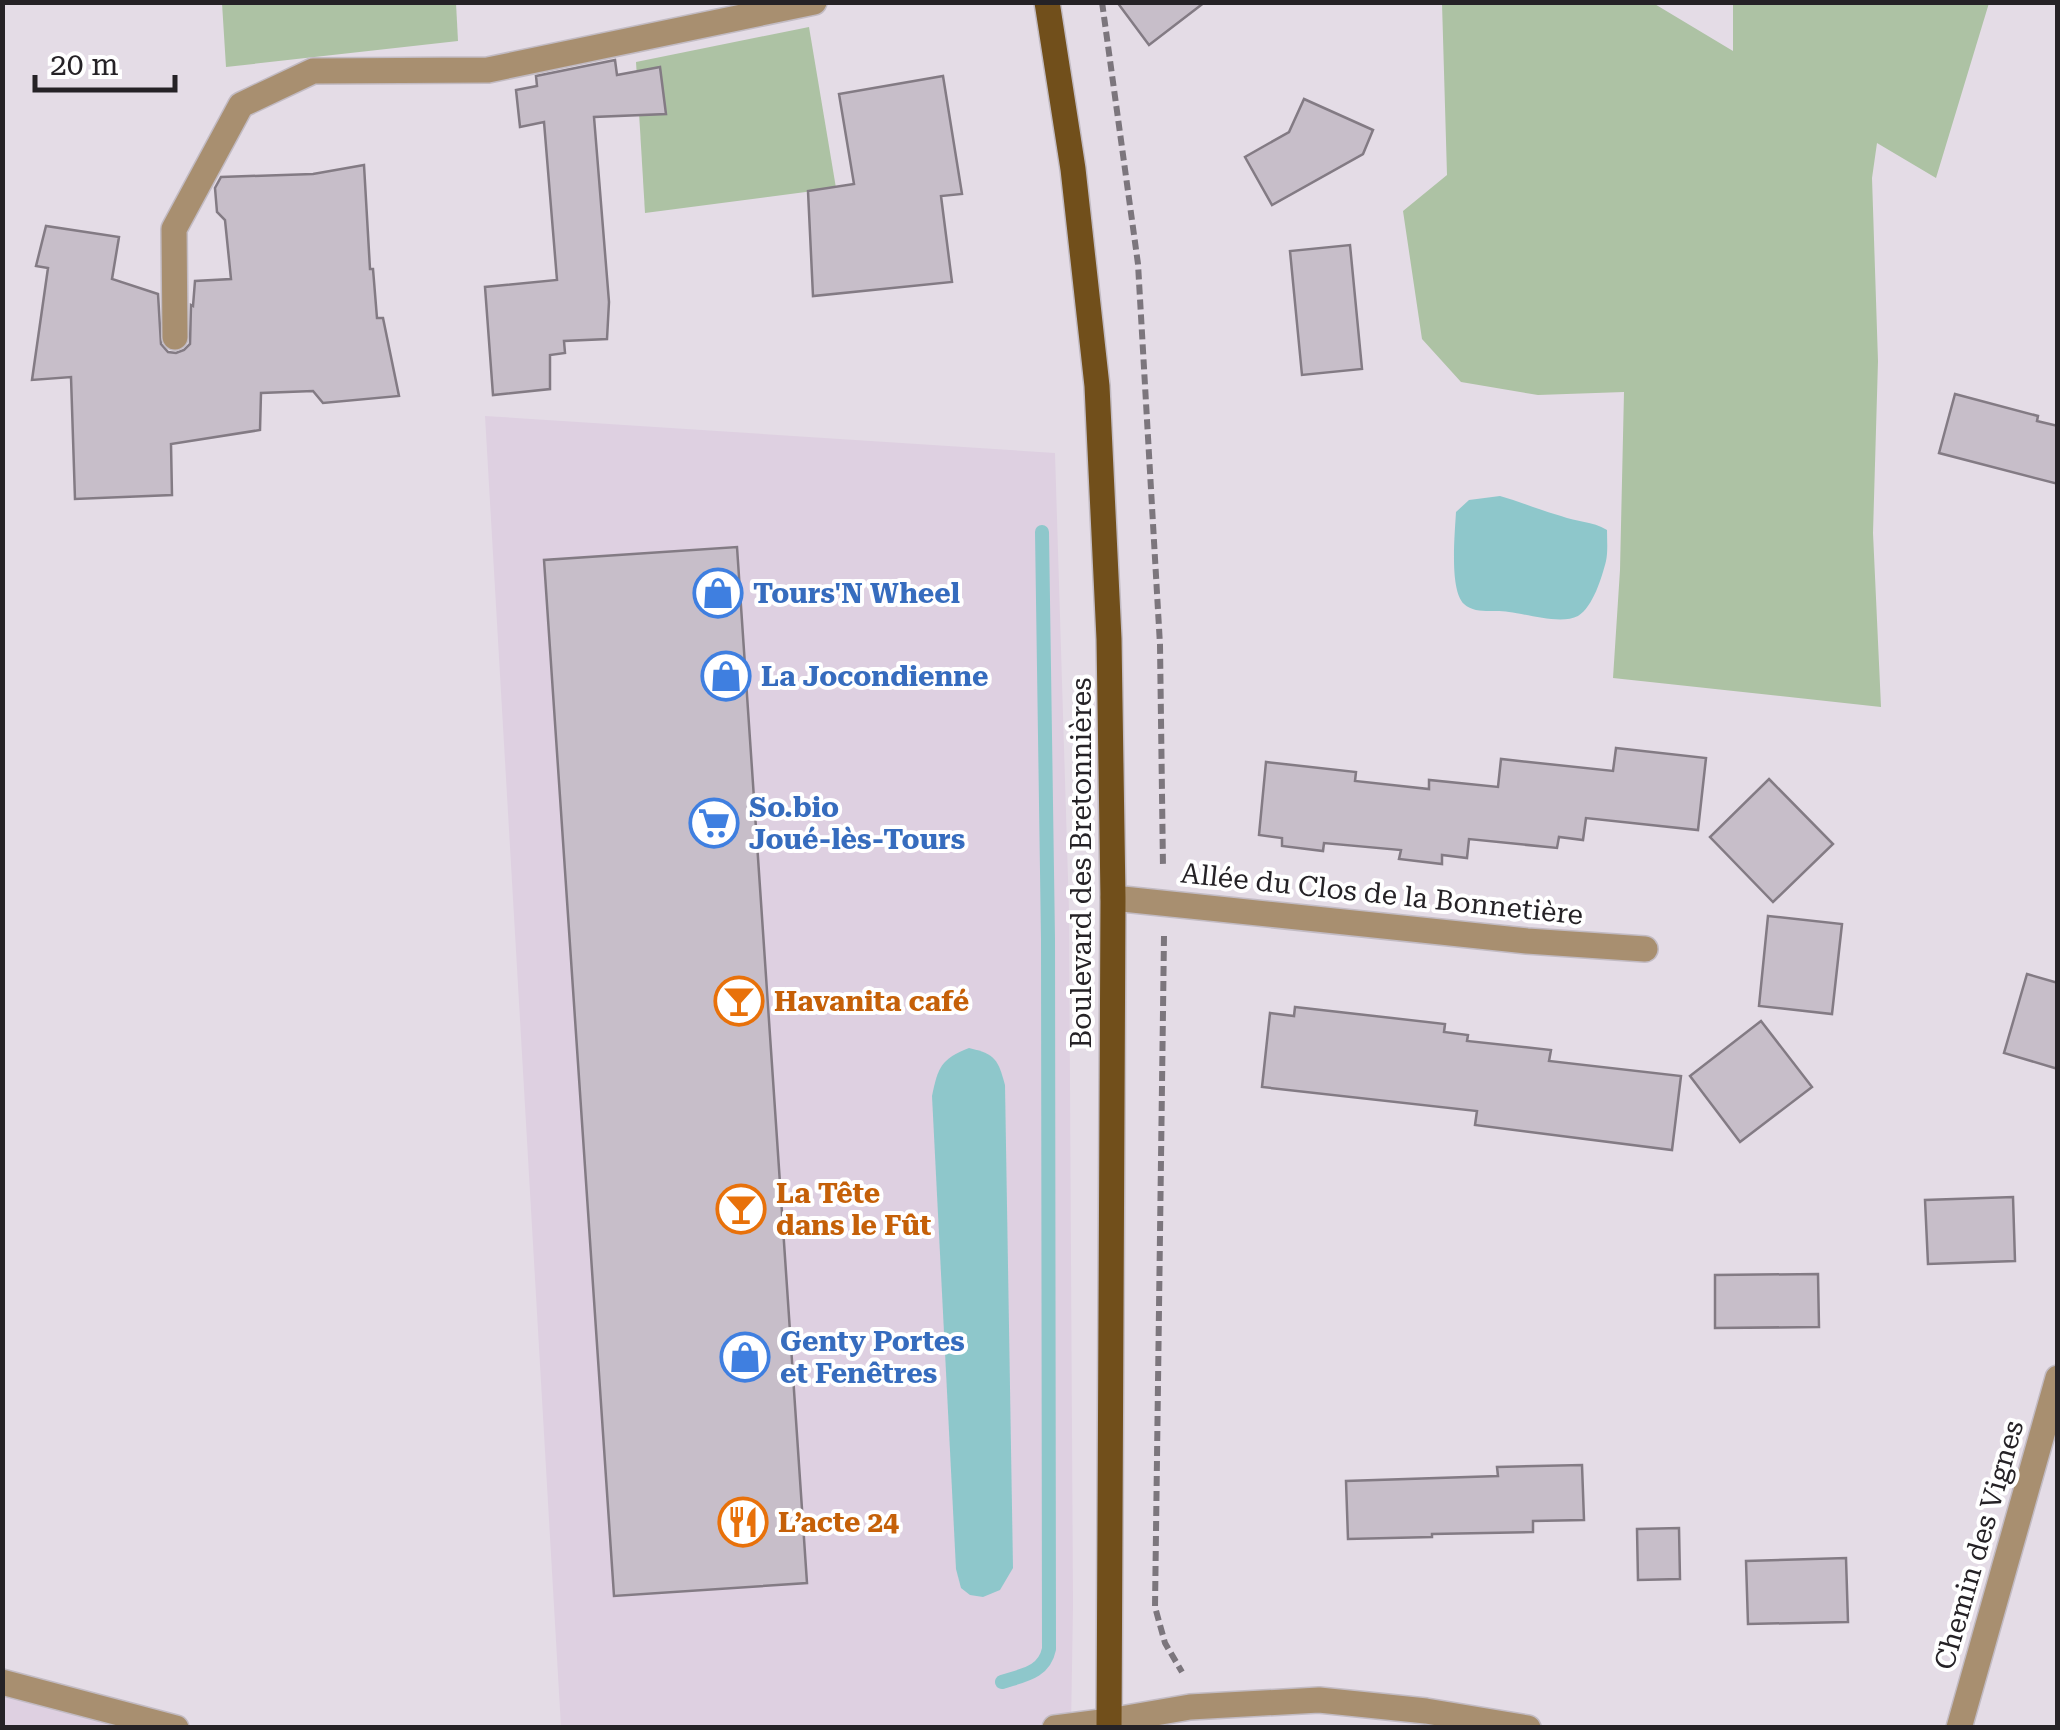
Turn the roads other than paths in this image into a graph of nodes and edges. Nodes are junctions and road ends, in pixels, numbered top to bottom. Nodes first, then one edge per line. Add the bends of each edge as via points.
1 (814, 2) edge
2 (1047, 2) edge
3 (174, 337) dead end
4 (1113, 898) junction
5 (1645, 949) dead end
6 (2058, 1378) edge
7 (2, 1682) edge
8 (1109, 1724) edge
9 (176, 1728) edge
10 (1055, 1728) edge
11 (1528, 1728) edge
12 (1959, 1728) edge

1 - 3 street via 488,70 313,71 241,105 174,229
2 - 4 main road, Boulevard des Bretonnières via 1098,386
4 - 5 street, Allée du Clos de la Bonnetière
4 - 8 main road, Boulevard des Bretonnières
6 - 12 street, Chemin des Vignes
7 - 9 street
8 - 10 street
8 - 11 street via 1190,1707 1318,1700

